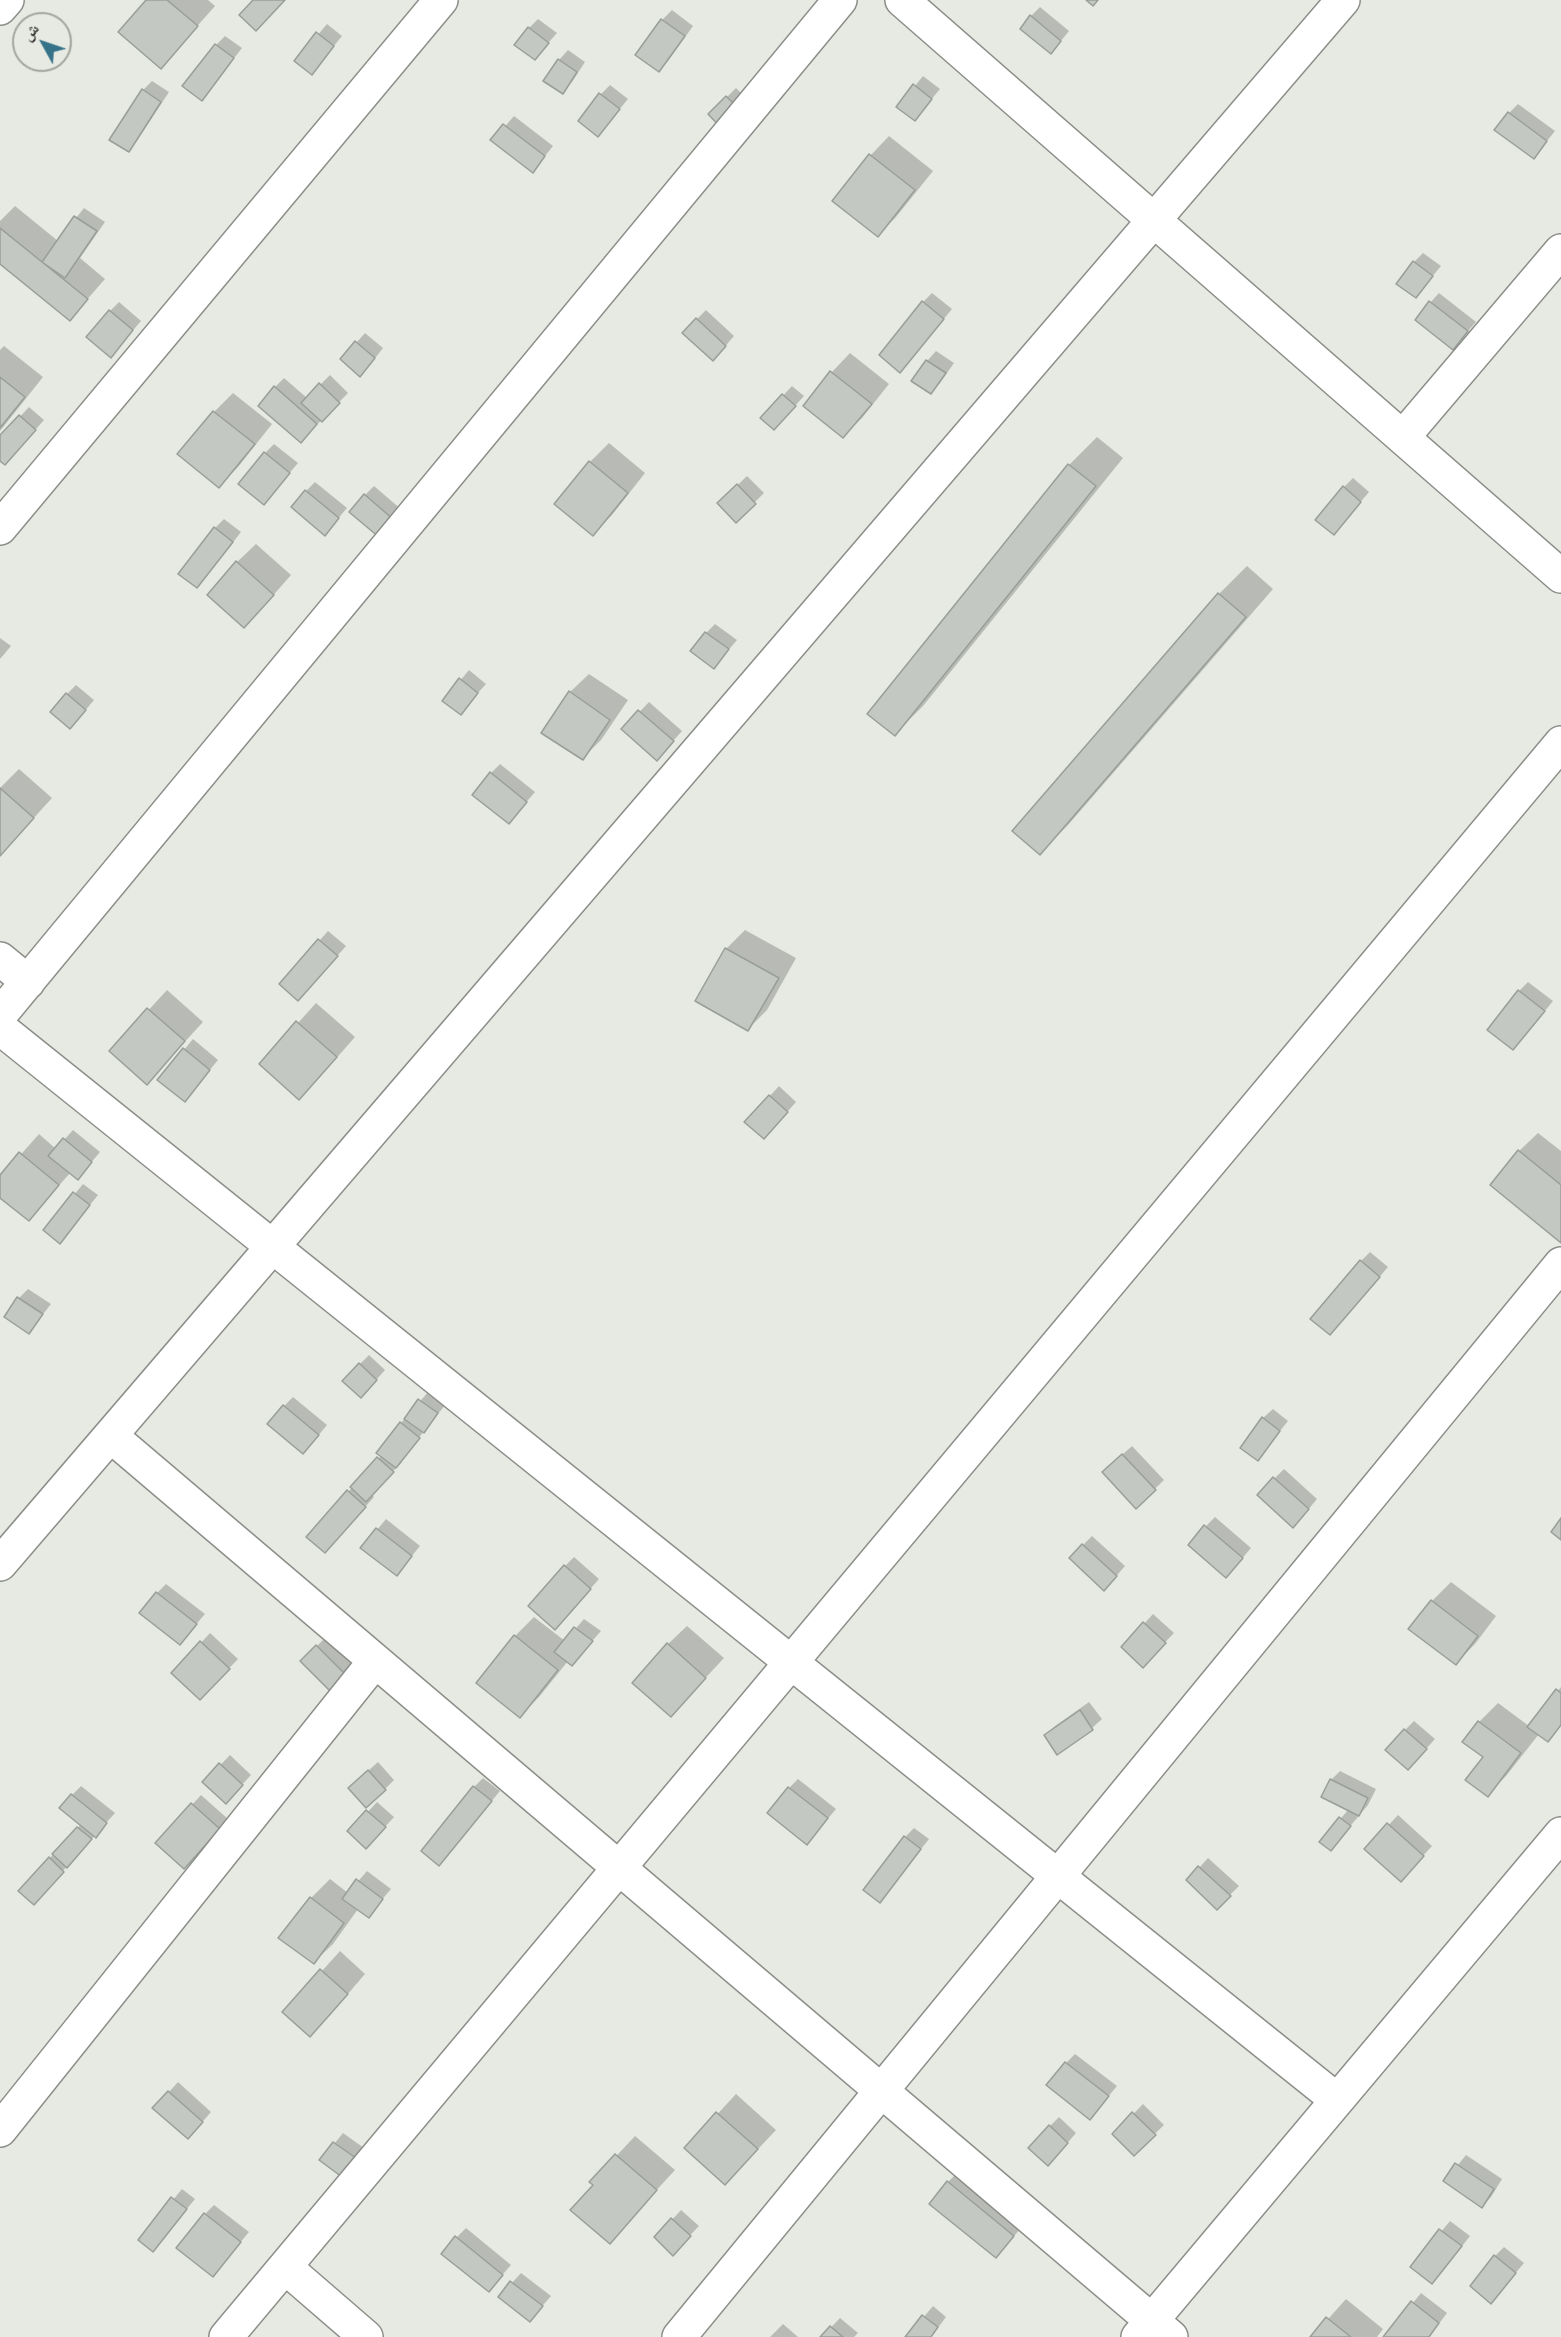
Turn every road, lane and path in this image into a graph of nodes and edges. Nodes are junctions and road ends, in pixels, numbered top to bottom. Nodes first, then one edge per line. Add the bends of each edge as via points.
1 (7, 0) edge
2 (441, 0) edge
3 (840, 0) edge
4 (902, 0) edge
5 (1342, 0) edge
6 (0, 8) edge
7 (1154, 220) junction
8 (1561, 251) edge
9 (1402, 437) junction
10 (0, 528) edge
11 (1561, 576) edge
12 (1561, 743) edge
13 (0, 959) edge
14 (28, 982) junction
15 (0, 1015) edge
16 (0, 1028) edge
17 (273, 1247) junction
18 (1561, 1264) edge
19 (111, 1436) junction
20 (0, 1564) edge
21 (375, 1661) junction
22 (791, 1662) junction
23 (1561, 1834) edge
24 (619, 1868) junction
25 (1058, 1876) junction
26 (881, 2091) junction
27 (1337, 2100) junction
28 (0, 2130) edge
29 (285, 2267) junction
30 (1153, 2332) edge
31 (226, 2337) edge
32 (366, 2337) edge
33 (680, 2337) edge

1 - 6 street
2 - 10 street
3 - 14 street
4 - 7 street
5 - 7 street
7 - 9 street
7 - 17 street
8 - 9 street
9 - 11 street
12 - 22 street
13 - 14 street
14 - 15 street
16 - 17 street
17 - 19 street
17 - 22 street
18 - 25 street
19 - 20 street
19 - 21 street
21 - 24 street
21 - 28 street
22 - 24 street
22 - 25 street
23 - 27 street
24 - 26 street
24 - 29 street
25 - 26 street
25 - 27 street
26 - 30 street
26 - 33 street
27 - 30 street
29 - 31 street
29 - 32 street

